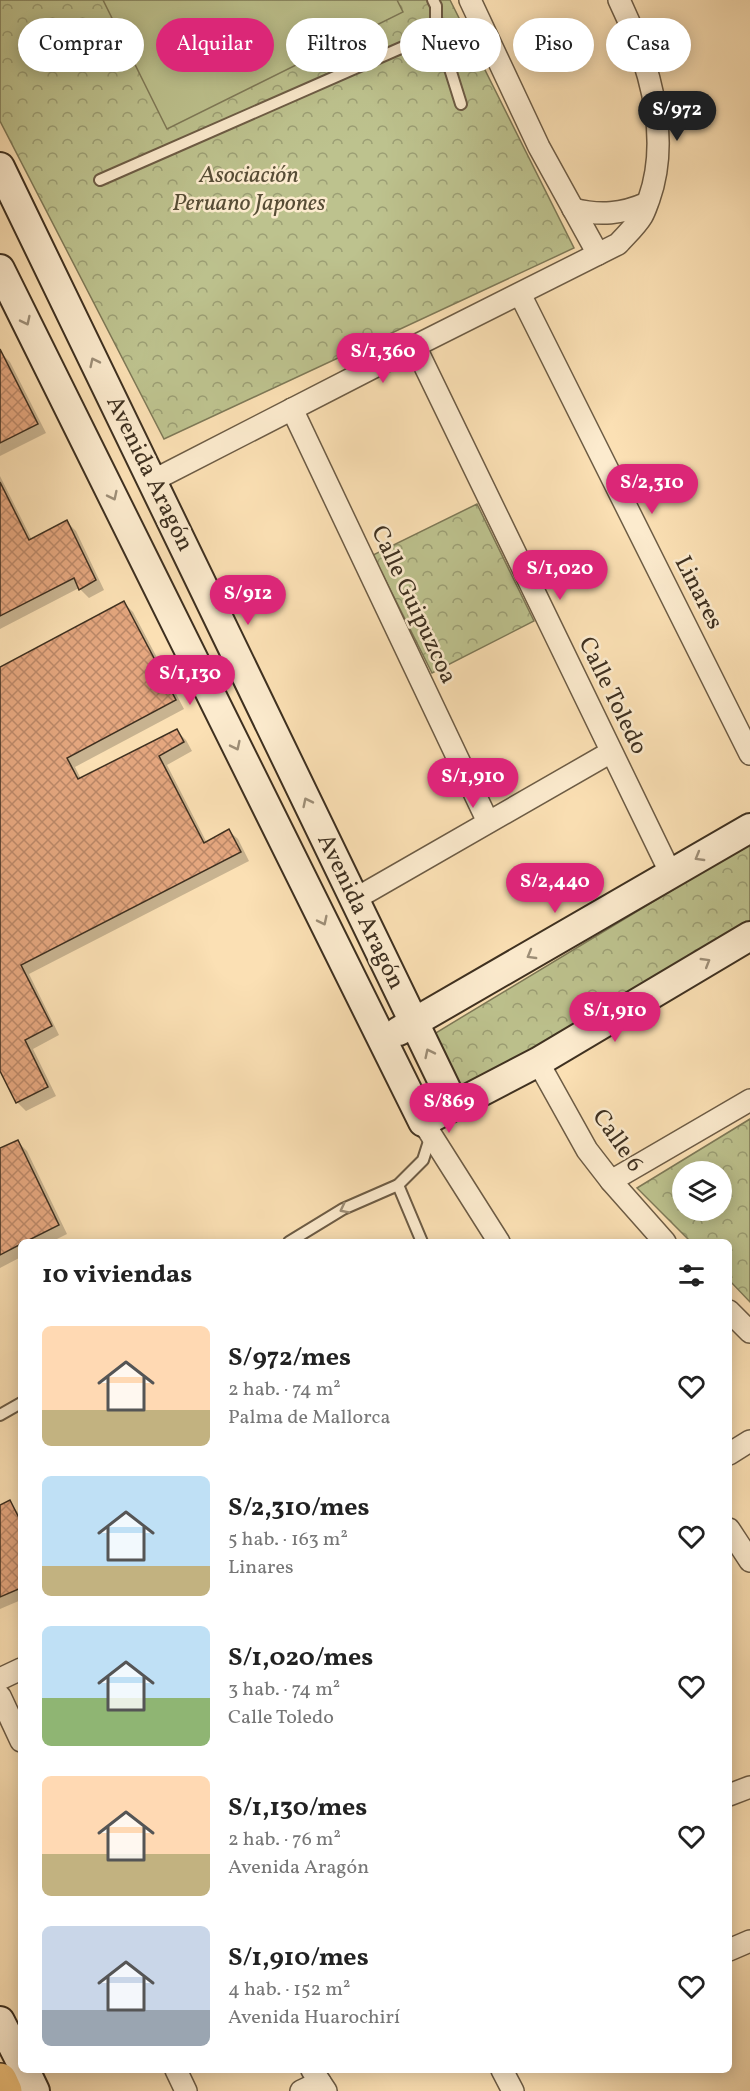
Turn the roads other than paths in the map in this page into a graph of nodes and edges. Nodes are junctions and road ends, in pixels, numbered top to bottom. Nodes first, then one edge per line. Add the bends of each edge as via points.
1 (433, 0) edge
2 (470, 0) edge
3 (619, 0) edge
4 (436, 18) edge
5 (400, 48) edge
6 (451, 72) edge
7 (461, 104) dead end
8 (0, 168) edge
9 (100, 180) dead end
10 (647, 203) junction
11 (573, 209) junction
12 (598, 254) junction
13 (0, 269) edge
14 (520, 294) junction
15 (415, 346) junction
16 (292, 409) junction
17 (152, 481) junction
18 (611, 752) junction
19 (750, 754) edge
20 (488, 822) junction
21 (750, 828) edge
22 (671, 874) junction
23 (355, 899) junction
24 (750, 936) edge
25 (414, 1023) junction
26 (382, 1041) junction
27 (538, 1062) junction
28 (750, 1100) edge
29 (454, 1106) junction
30 (427, 1128) junction
31 (611, 1181) junction
32 (398, 1185) junction
33 (294, 1239) edge
34 (421, 1239) edge
35 (497, 1239) edge
36 (662, 1239) edge
37 (732, 1314) edge
38 (750, 1332) edge
39 (18, 1405) edge
40 (0, 1415) edge
41 (750, 1441) edge
42 (732, 1452) edge
43 (732, 1534) edge
44 (750, 1561) edge
45 (18, 1670) edge
46 (0, 1679) edge
47 (0, 1696) edge
48 (18, 1735) edge
49 (750, 1787) edge
50 (732, 1794) edge
51 (750, 1941) edge
52 (732, 1949) edge
53 (0, 2021) edge
54 (18, 2056) edge
55 (26, 2073) edge
56 (177, 2073) edge
57 (504, 2073) edge
58 (0, 2080) edge
59 (5, 2091) edge
60 (35, 2091) edge
61 (186, 2091) edge
62 (513, 2091) edge

1 - 4 lane
2 - 11 street via 539,147
3 - 10 street via 650,79 657,126 657,170
5 - 9 lane
6 - 7 lane
17 -> 8 street, Avenida Aragón
10 - 11 street via 602,214
10 - 12 street via 643,216 618,244
11 - 12 street
12 - 14 street
13 -> 26 street, Avenida Aragón
14 - 15 street
14 - 19 street, Linares
15 - 16 street
15 - 18 street, Calle Toledo
16 - 17 street
16 - 20 street, Calle Guipuzcoa
23 -> 17 street, Avenida Aragón
18 - 20 street
18 - 22 street, Calle Toledo
20 - 23 street
21 -> 22 street
22 -> 25 street
23 - 25 street, Avenida Aragón
27 -> 24 street
25 - 26 street
29 -> 25 street, Avenida Aragón
26 - 30 street, Avenida Aragón
27 - 29 street
27 - 31 street, Calle 6 via 587,1150
28 - 31 street
29 - 30 street
30 - 32 lane via 423,1160
30 - 35 street
31 - 36 street, Calle 6
32 -> 33 lane via 343,1209
32 - 34 lane
37 - 38 street
39 - 40 lane
41 - 42 street
43 - 44 street
45 - 46 street
47 - 48 street
49 - 50 street
51 - 52 street
53 - 54 street
55 - 60 street
56 - 61 street
57 - 62 street
58 - 59 main road

